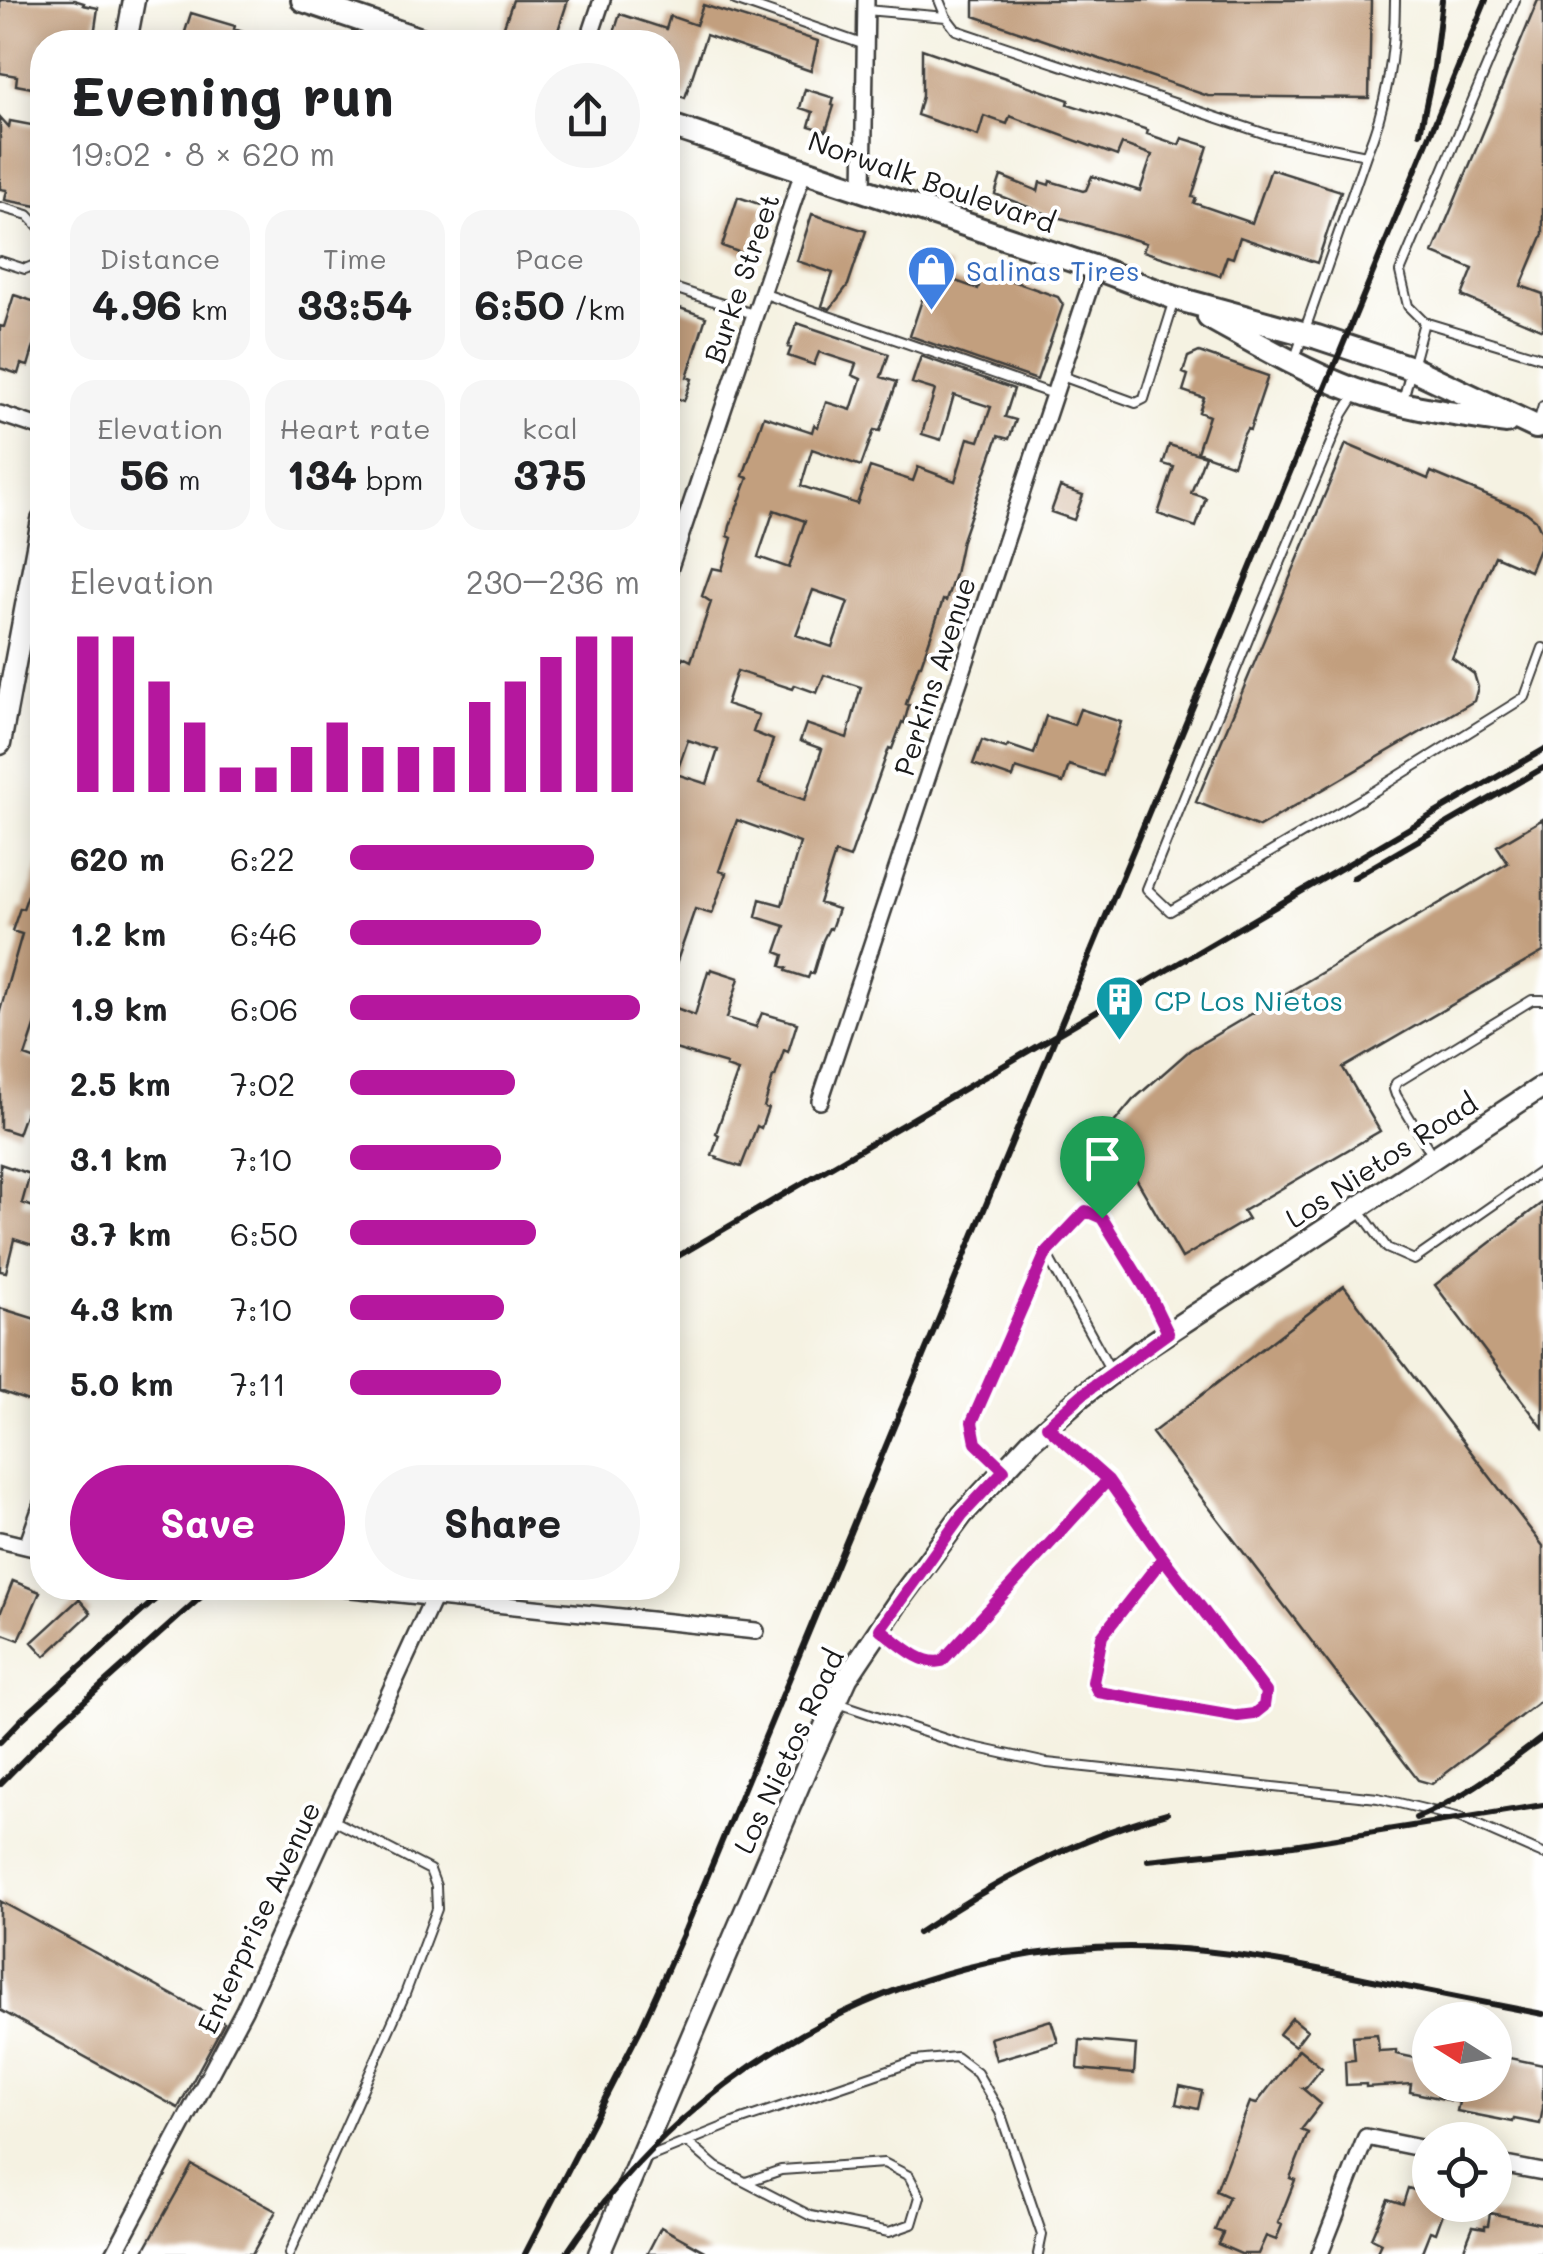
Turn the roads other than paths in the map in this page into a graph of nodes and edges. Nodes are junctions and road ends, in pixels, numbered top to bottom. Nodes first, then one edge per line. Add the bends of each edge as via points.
1 (134, 0) edge
2 (303, 0) edge
3 (602, 0) edge
4 (736, 0) edge
5 (939, 0) edge
6 (1395, 0) edge
7 (1516, 0) edge
8 (866, 5) edge
9 (946, 18) junction
10 (128, 30) edge
11 (392, 30) edge
12 (592, 30) edge
13 (866, 45) junction
14 (680, 129) edge
15 (1366, 155) junction
16 (804, 170) junction
17 (863, 189) junction
18 (0, 206) edge
19 (30, 217) edge
20 (0, 261) edge
21 (30, 267) edge
22 (1096, 268) junction
23 (680, 290) edge
24 (762, 293) junction
25 (1175, 298) junction
26 (755, 315) junction
27 (1424, 322) junction
28 (1305, 334) junction
29 (1543, 358) edge
30 (1294, 363) junction
31 (1411, 368) junction
32 (1059, 375) junction
33 (1357, 392) junction
34 (1053, 394) junction
35 (1402, 405) junction
36 (0, 414) edge
37 (1541, 421) edge
38 (30, 424) edge
39 (680, 537) edge
40 (30, 621) edge
41 (1543, 648) edge
42 (7, 669) edge
43 (0, 744) edge
44 (1543, 1000) edge
45 (1543, 1086) edge
46 (820, 1100) dead end
47 (1434, 1158) junction
48 (1543, 1170) edge
49 (1358, 1208) junction
50 (1046, 1253) junction
51 (1168, 1333) junction
52 (1112, 1373) junction
53 (1047, 1426) junction
54 (1004, 1470) junction
55 (1108, 1480) junction
56 (0, 1540) edge
57 (30, 1547) edge
58 (1163, 1558) junction
59 (432, 1600) edge
60 (470, 1600) edge
61 (880, 1629) junction
62 (756, 1632) dead end
63 (836, 1703) junction
64 (332, 1819) junction
65 (1543, 1854) edge
66 (687, 2142) junction
67 (1412, 2146) edge
68 (638, 2162) junction
69 (1512, 2166) edge
70 (1543, 2172) edge
71 (746, 2182) junction
72 (114, 2254) edge
73 (289, 2254) edge
74 (599, 2254) edge
75 (1038, 2254) edge
76 (1320, 2254) edge

1 - 10 street
2 - 11 main road
3 - 12 street
4 - 13 lane
5 - 9 lane
6 - 15 lane via 1388,88
7 - 27 lane via 1400,272 1408,306
8 - 9 lane
8 - 13 street
9 - 15 lane via 956,30 1272,136
13 - 17 street
14 - 16 main road, Norwalk Boulevard
15 - 28 lane
16 - 17 main road, Norwalk Boulevard
16 - 24 street, Burke Street
17 - 22 main road, Norwalk Boulevard
18 - 19 lane
20 - 21 lane
22 - 25 main road, Norwalk Boulevard
22 - 32 street, Perkins Avenue
23 - 26 lane
24 - 26 street, Burke Street
24 - 34 lane
25 - 28 main road, Norwalk Boulevard
25 - 30 main road, Norwalk Boulevard
25 - 32 lane via 1144,399 1136,403
26 - 39 street, Burke Street
27 - 29 lane
27 - 31 lane
28 - 30 lane
28 - 31 main road, Norwalk Boulevard
30 - 33 main road, Norwalk Boulevard
31 - 35 lane
31 - 37 main road, Norwalk Boulevard
32 - 34 street, Perkins Avenue
33 - 35 main road, Norwalk Boulevard
33 - 41 lane via 1147,889 1170,910 1366,797 1526,697
34 - 46 street, Perkins Avenue
35 - 37 main road, Norwalk Boulevard
36 - 38 street
40 - 42 street
42 - 43 street
44 - 47 lane via 1532,1000 1396,1083 1396,1095
45 - 47 street, Los Nietos Road
47 - 49 street, Los Nietos Road
48 - 49 lane via 1414,1260 1387,1248
49 - 51 street, Los Nietos Road
50 - 51 lane via 1086,1211 1102,1218
50 - 52 lane
50 - 54 lane via 972,1422 976,1443
51 - 52 street, Los Nietos Road
52 - 53 street, Los Nietos Road
53 - 54 street, Los Nietos Road
53 - 55 lane
54 - 61 street, Los Nietos Road via 962,1515
55 - 58 lane
55 - 61 lane via 942,1661 925,1661
56 - 57 street
58 - 58 lane via 1266,1692 1254,1714 1098,1692 1093,1682 1102,1636
59 - 64 street, Enterprise Avenue
60 - 62 street
61 - 63 street, Los Nietos Road
63 - 65 lane via 960,1744 1047,1763 1410,1804
63 - 68 street, Los Nietos Road
64 - 72 street, Enterprise Avenue via 244,2010
64 - 73 lane via 430,1870 437,1909
66 - 68 lane
66 - 71 lane
66 - 75 lane via 915,2061 956,2057 977,2073 1000,2112 1042,2234
67 - 76 street via 1366,2137
68 - 74 street, Los Nietos Road
69 - 70 street
71 - 71 lane via 811,2216 890,2232 912,2224 920,2197 909,2176 884,2163 780,2170

